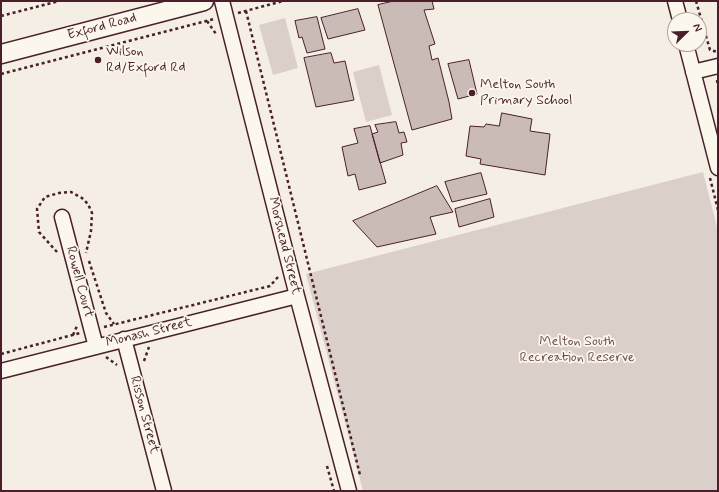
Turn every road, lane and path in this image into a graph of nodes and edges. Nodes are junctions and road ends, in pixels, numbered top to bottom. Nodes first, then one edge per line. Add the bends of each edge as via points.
1 (59, 1) edge
2 (204, 1) edge
3 (222, 1) edge
4 (283, 1) edge
5 (675, 1) edge
6 (696, 1) edge
7 (172, 5) edge
8 (246, 11) junction
9 (678, 12) edge
10 (1, 16) edge
11 (226, 16) junction
12 (688, 52) edge
13 (718, 52) edge
14 (1, 54) edge
15 (718, 66) edge
16 (693, 72) junction
17 (1, 74) edge
18 (718, 168) edge
19 (62, 217) dead end
20 (278, 277) dead end
21 (297, 296) junction
22 (92, 330) junction
23 (124, 339) junction
24 (151, 343) dead end
25 (99, 351) junction
26 (1, 354) edge
27 (145, 366) dead end
28 (1, 371) edge
29 (119, 372) dead end
30 (360, 476) dead end
31 (164, 491) edge
32 (349, 491) edge

1 - 10 path
2 - 7 street, Exford Road
3 - 11 street, Morshead Street
4 - 8 path
5 - 9 street
6 - 13 path via 710,50
7 - 14 street, Exford Road
8 - 11 path
8 - 30 path
11 - 17 path
11 - 21 street, Morshead Street
12 - 16 street
15 - 16 street
16 - 18 street
19 - 22 street, Rowell Court
20 - 22 path via 270,286
21 - 23 street, Monash Street
21 - 32 street, Morshead Street
22 - 25 street, Rowell Court
22 - 26 path
23 - 25 street, Monash Street
23 - 31 street, Risson Street
24 - 27 path via 143,359
25 - 28 street, Monash Street
25 - 29 path via 117,365

